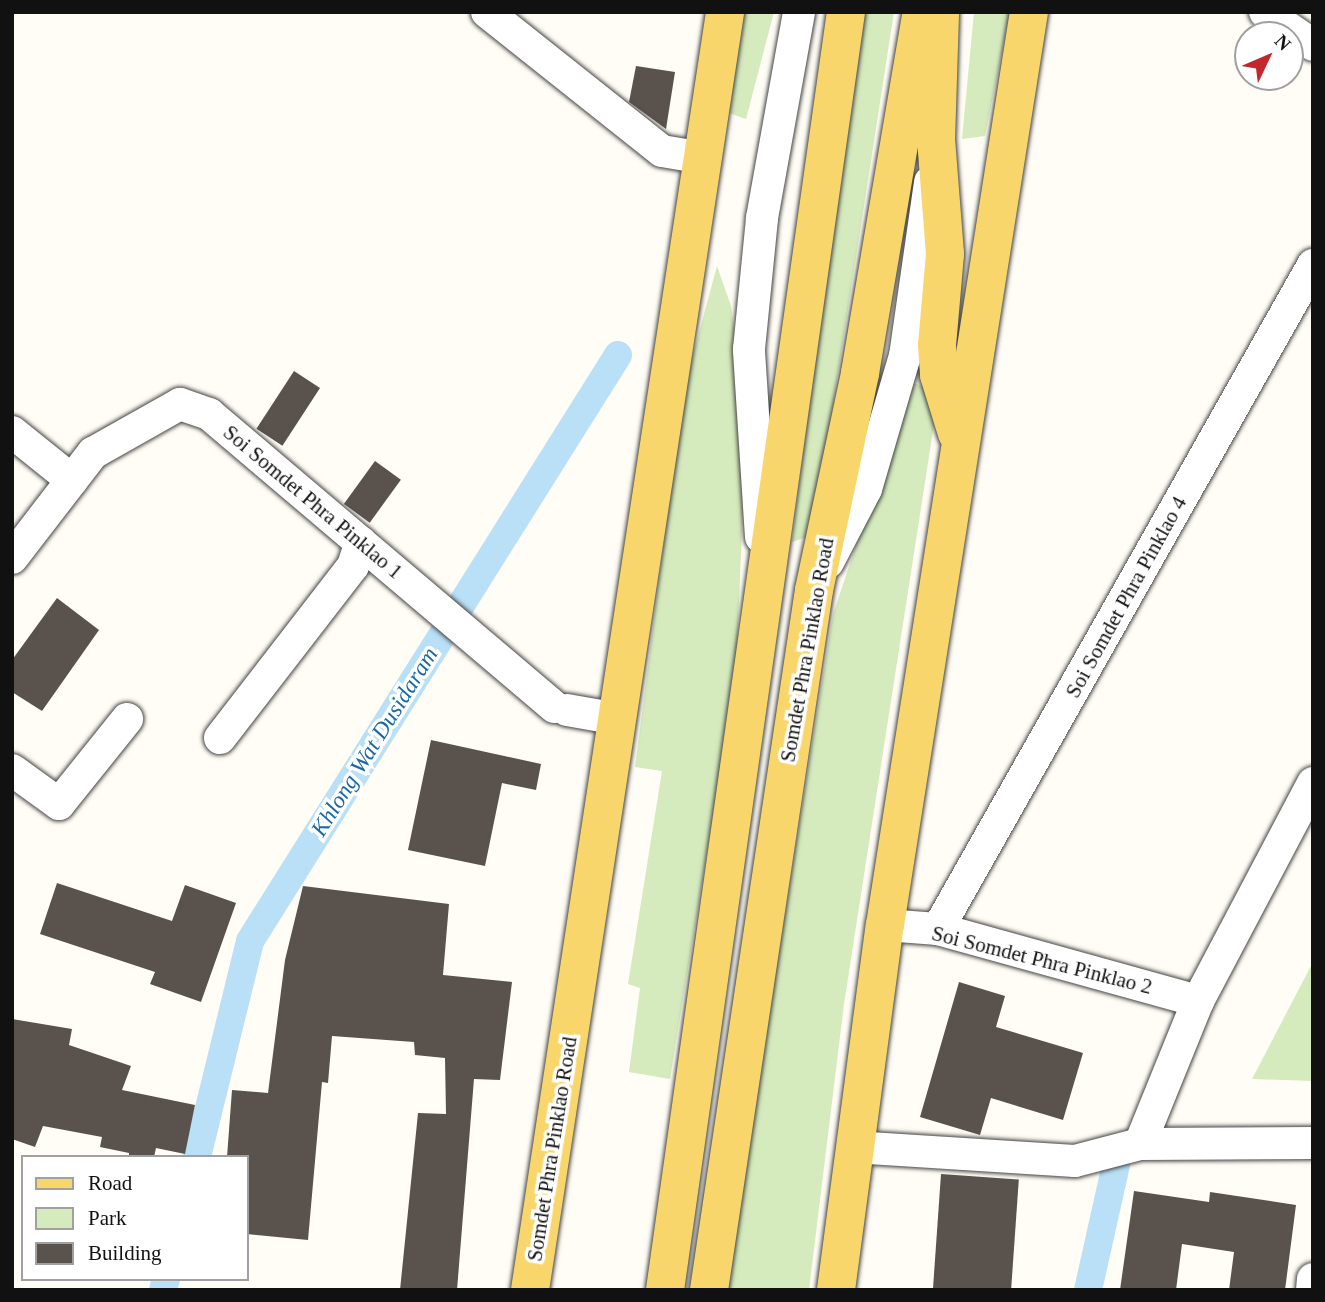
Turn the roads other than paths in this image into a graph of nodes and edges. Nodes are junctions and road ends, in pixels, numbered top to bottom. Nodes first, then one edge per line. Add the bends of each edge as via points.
1 (486, 12) edge
2 (725, 12) edge
3 (782, 12) edge
4 (799, 12) edge
5 (846, 12) edge
6 (922, 12) edge
7 (940, 12) edge
8 (1029, 12) edge
9 (1265, 12) edge
10 (1313, 46) edge
11 (936, 139) junction
12 (703, 158) junction
13 (1313, 265) edge
14 (749, 349) junction
15 (12, 432) edge
16 (960, 442) junction
17 (72, 480) junction
18 (361, 542) junction
19 (14, 553) edge
20 (814, 590) junction
21 (765, 602) junction
22 (127, 719) dead end
23 (618, 719) junction
24 (220, 738) dead end
25 (12, 770) edge
26 (1313, 783) edge
27 (885, 925) junction
28 (939, 929) junction
29 (1198, 1001) junction
30 (1313, 1143) edge
31 (1140, 1144) junction
32 (853, 1147) junction
33 (1313, 1279) edge
34 (530, 1290) edge
35 (666, 1290) edge
36 (709, 1290) edge
37 (835, 1290) edge
38 (1312, 1290) edge

1 - 12 street via 662,152
2 - 12 main road, Somdet Phra Pinklao Road
3 - 14 street via 771,50 743,227
4 - 14 street via 762,218
5 - 21 main road
6 - 20 main road, Somdet Phra Pinklao Road via 860,373
7 - 11 main road
8 - 16 main road
9 - 10 street
11 - 16 main road via 945,254 939,365
11 - 20 street via 905,356 866,489
12 - 23 main road, Somdet Phra Pinklao Road
13 - 28 street, Soi Somdet Phra Pinklao 4
14 - 21 street
15 - 17 street
16 - 27 main road
17 - 18 street, Soi Somdet Phra Pinklao 1 via 93,453 180,404 209,414
17 - 19 street, Soi Somdet Phra Pinklao 1
18 - 23 street, Soi Somdet Phra Pinklao 1 via 561,708
18 - 24 street via 353,566
20 - 36 main road, Somdet Phra Pinklao Road
21 - 35 main road
22 - 25 street via 59,804
23 - 34 main road, Somdet Phra Pinklao Road
26 - 29 street
27 - 28 street, Soi Somdet Phra Pinklao 2
27 - 32 main road
28 - 29 street, Soi Somdet Phra Pinklao 2
29 - 31 street
30 - 31 street
31 - 32 street via 1076,1161
32 - 37 main road
33 - 38 street

